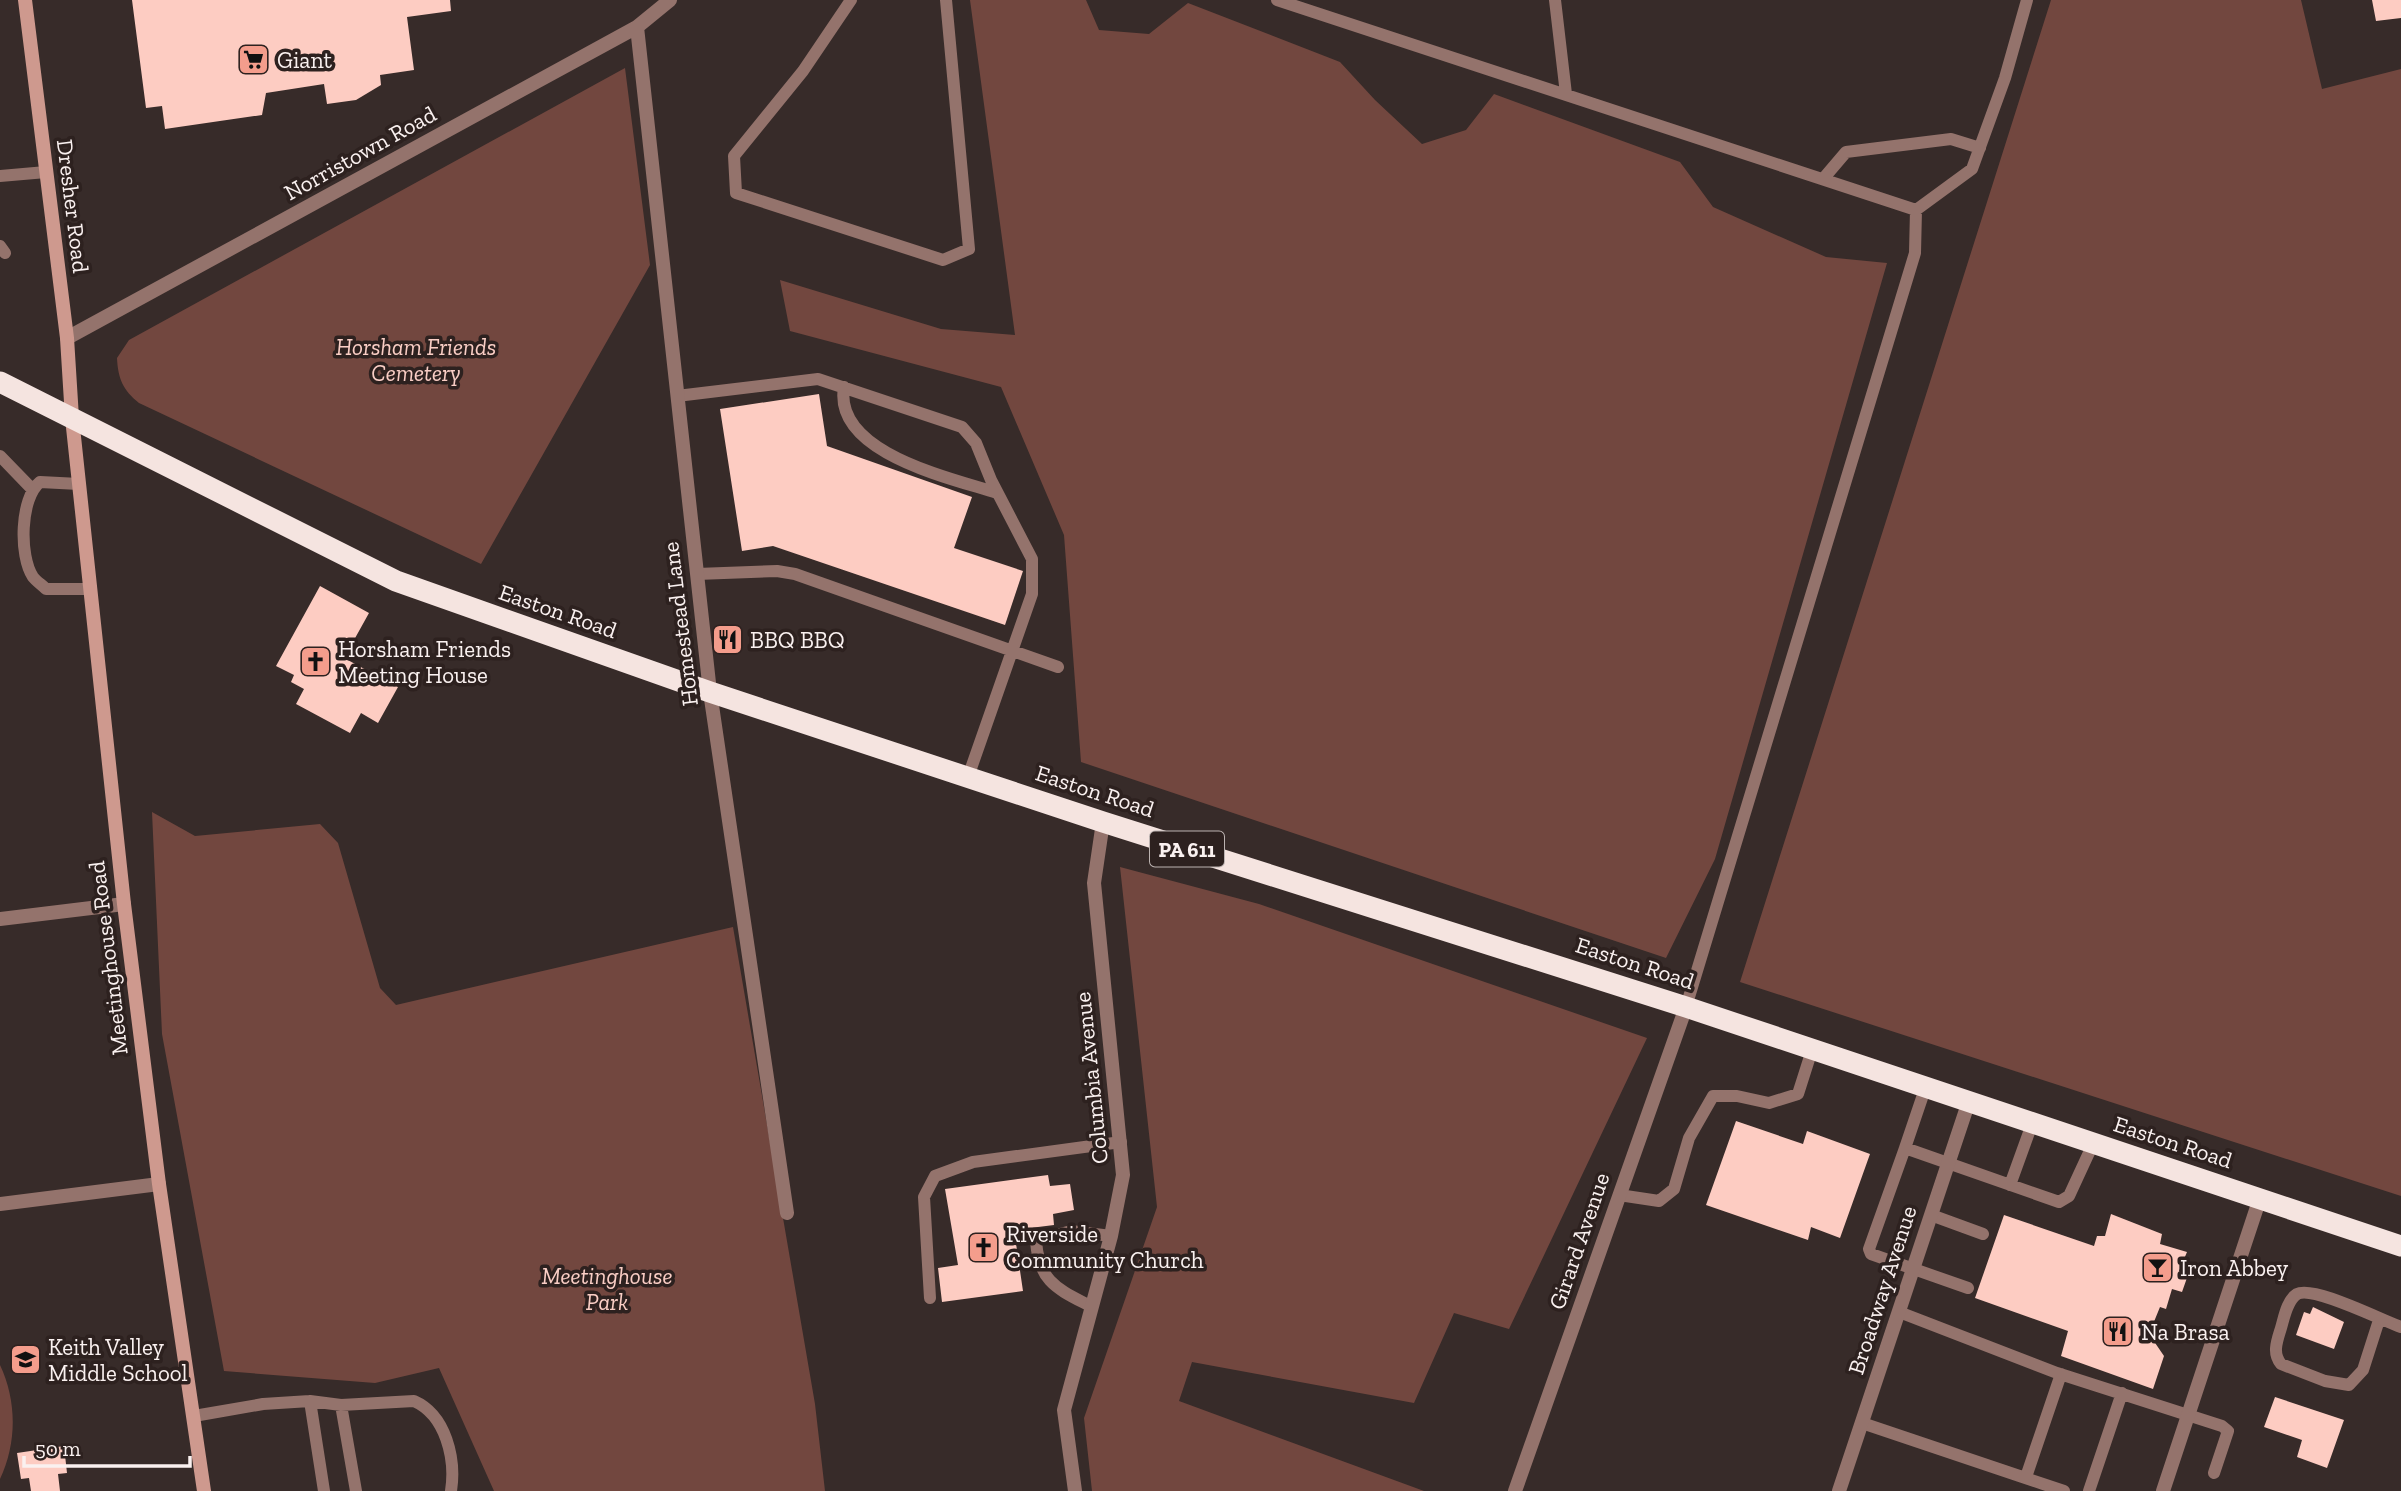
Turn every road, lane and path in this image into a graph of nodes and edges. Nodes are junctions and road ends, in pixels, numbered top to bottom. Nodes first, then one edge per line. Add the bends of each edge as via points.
1 (24, 0) edge
2 (670, 0) edge
3 (851, 0) edge
4 (946, 0) edge
5 (1277, 0) edge
6 (1555, 0) edge
7 (2027, 0) edge
8 (637, 27) junction
9 (1566, 94) junction
10 (1980, 148) junction
11 (46, 172) junction
12 (0, 177) edge
13 (1823, 178) junction
14 (1916, 210) junction
15 (67, 338) junction
16 (0, 382) edge
17 (844, 387) junction
18 (677, 396) junction
19 (72, 418) junction
20 (0, 456) edge
21 (79, 484) junction
22 (32, 489) junction
23 (998, 493) junction
24 (697, 574) junction
25 (90, 589) junction
26 (1012, 651) junction
27 (1058, 667) dead end
28 (709, 692) junction
29 (968, 777) junction
30 (1103, 822) junction
31 (124, 904) junction
32 (0, 919) edge
33 (1686, 1007) junction
34 (1812, 1050) junction
35 (1925, 1089) junction
36 (1968, 1104) junction
37 (2032, 1124) junction
38 (1121, 1142) junction
39 (2093, 1144) junction
40 (1905, 1148) junction
41 (1948, 1163) junction
42 (159, 1184) junction
43 (2010, 1185) junction
44 (1619, 1195) junction
45 (2260, 1198) junction
46 (0, 1205) edge
47 (787, 1213) dead end
48 (1931, 1215) junction
49 (1983, 1234) dead end
50 (1111, 1236) junction
51 (2401, 1246) edge
52 (1913, 1269) junction
53 (1968, 1288) dead end
54 (930, 1298) dead end
55 (1092, 1307) junction
56 (1899, 1312) junction
57 (2379, 1320) junction
58 (2401, 1327) edge
59 (2061, 1374) junction
60 (2122, 1394) junction
61 (310, 1401) junction
62 (341, 1405) junction
63 (2188, 1415) junction
64 (194, 1416) junction
65 (1861, 1423) junction
66 (2214, 1473) dead end
67 (2026, 1478) junction
68 (204, 1491) edge
69 (324, 1491) edge
70 (356, 1491) edge
71 (451, 1491) edge
72 (1075, 1491) edge
73 (1515, 1491) edge
74 (1839, 1491) edge
75 (2064, 1491) edge
76 (2089, 1491) edge
77 (2163, 1491) edge

1 - 11 street, Dresher Road
2 - 8 street, Norristown Road
3 - 4 lane via 803,71 734,156 736,193 943,260 969,248
5 - 9 lane
6 - 9 lane
7 - 10 lane
8 - 15 street, Norristown Road
8 - 18 street, Homestead Lane
9 - 13 lane
10 - 13 lane via 1951,139 1846,152
10 - 14 lane via 1972,169
11 - 12 lane
11 - 15 street, Dresher Road
13 - 14 lane
14 - 33 lane via 1915,253
15 - 19 street, Dresher Road
16 - 19 highway, Easton Road / PA 611
17 - 18 lane via 818,379
17 - 23 lane via 962,427 976,443
17 - 23 lane via 842,399 850,420 871,444 918,467
18 - 24 street, Homestead Lane
19 - 21 street, Meetinghouse Road
19 - 28 highway, Easton Road / PA 611 via 396,581
20 - 22 lane
21 - 22 lane via 40,482
21 - 25 street, Meetinghouse Road
22 - 25 lane via 24,548 33,577 46,589
23 - 26 lane via 1032,559 1032,594
24 - 26 lane via 795,573
24 - 28 street, Homestead Lane
25 - 31 street, Meetinghouse Road
26 - 27 lane
26 - 29 lane
28 - 29 highway, Easton Road / PA 611
28 - 47 street, Homestead Lane
29 - 30 highway, Easton Road / PA 611
30 - 33 highway, Easton Road / PA 611
30 - 38 street, Columbia Avenue via 1094,883
31 - 32 street
31 - 42 street, Meetinghouse Road
33 - 34 highway, Easton Road / PA 611
33 - 44 street, Girard Avenue
34 - 35 highway, Easton Road / PA 611
34 - 44 lane via 1798,1094 1769,1103 1713,1096 1689,1138 1674,1189 1659,1200
35 - 36 highway, Easton Road / PA 611
35 - 40 lane
36 - 37 highway, Easton Road / PA 611
36 - 41 street, Broadway Avenue
37 - 39 highway, Easton Road / PA 611
37 - 43 lane
38 - 50 street, Columbia Avenue via 1123,1175
38 - 54 lane via 973,1162 935,1176 924,1197
39 - 43 lane via 2069,1196 2059,1202
39 - 45 highway, Easton Road / PA 611
40 - 41 lane
40 - 52 lane via 1869,1249 1871,1254
41 - 43 lane
41 - 48 street, Broadway Avenue
42 - 46 street
42 - 64 street, Meetinghouse Road
44 - 73 street, Girard Avenue
45 - 51 highway, Easton Road / PA 611
45 - 63 street
48 - 49 lane
48 - 52 street, Broadway Avenue
50 - 55 street, Columbia Avenue
50 - 55 lane via 1071,1231 1036,1241 1037,1264 1053,1287
52 - 53 lane
52 - 56 street, Broadway Avenue
55 - 72 street, Columbia Avenue via 1064,1410
56 - 59 lane
56 - 65 street, Broadway Avenue
57 - 57 lane via 2320,1294 2297,1294 2282,1325 2277,1360 2325,1381 2349,1385 2363,1370
57 - 58 lane
59 - 60 lane
59 - 67 lane
60 - 63 lane
60 - 76 lane
61 - 62 lane
61 - 64 lane
61 - 69 lane
62 - 70 lane
62 - 71 lane via 401,1400 424,1405 445,1435 452,1466
63 - 66 lane via 2228,1431
63 - 77 street
64 - 68 street, Meetinghouse Road
65 - 67 lane
65 - 74 street, Broadway Avenue
67 - 75 lane

